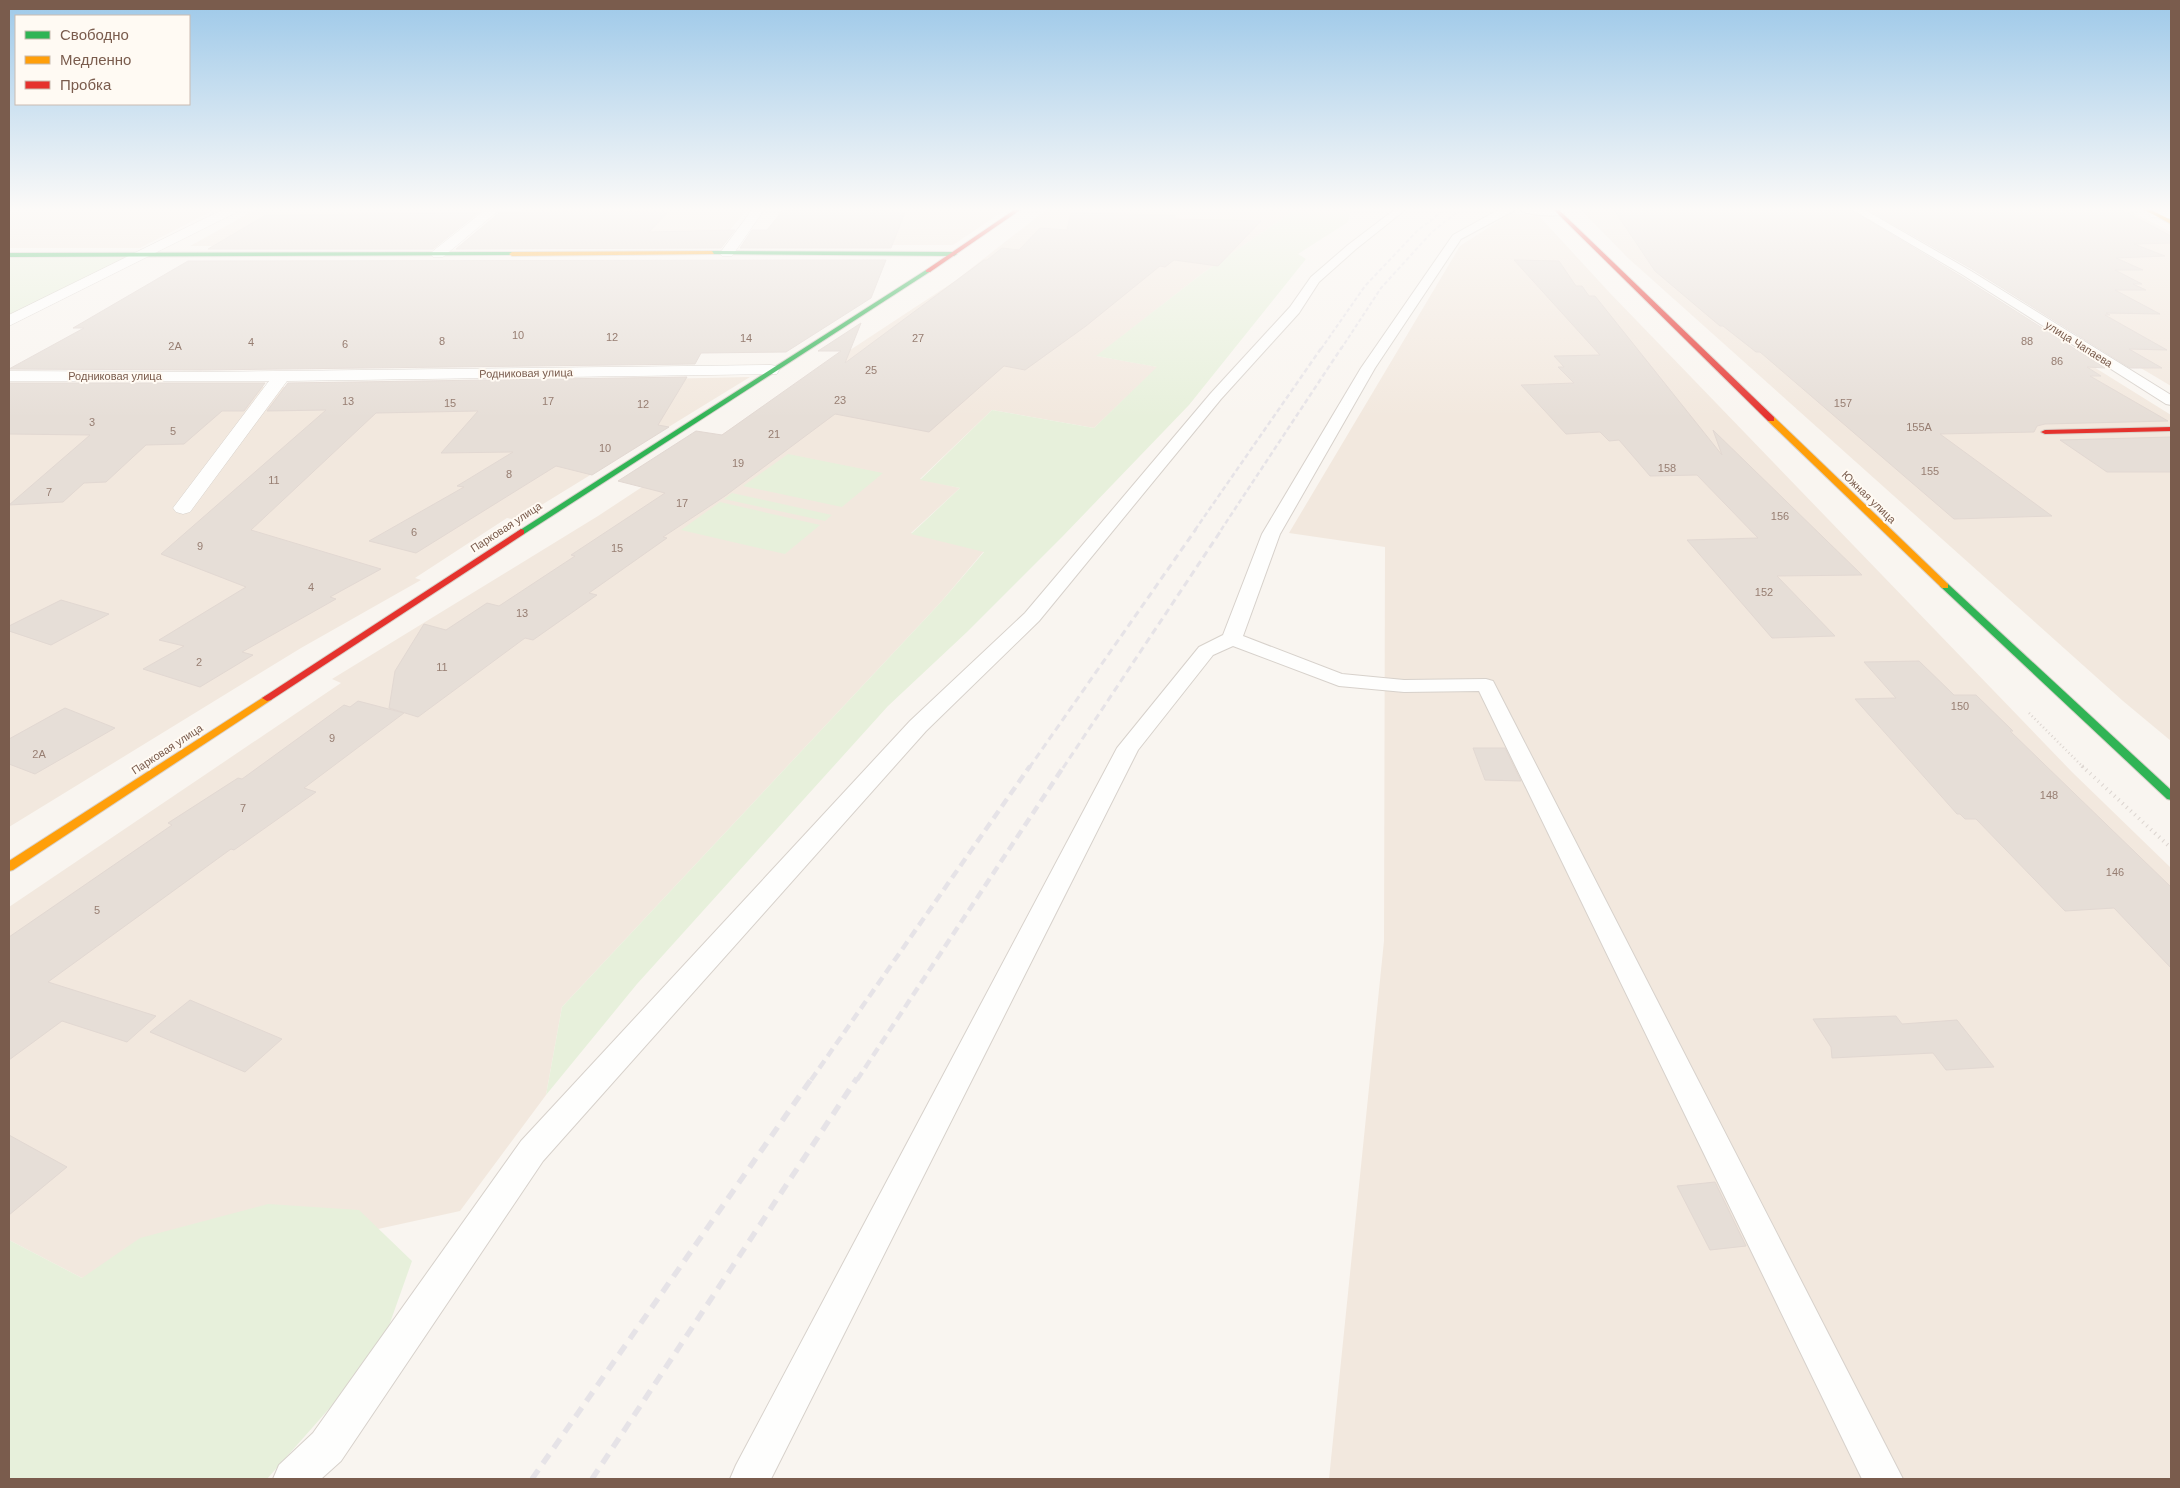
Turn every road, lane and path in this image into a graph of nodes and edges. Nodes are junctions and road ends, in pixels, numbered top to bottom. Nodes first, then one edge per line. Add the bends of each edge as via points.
1 (94, 279) edge
2 (914, 279) edge
3 (1316, 279) edge
4 (1428, 279) edge
5 (1628, 279) edge
6 (1978, 279) edge
7 (9, 322) edge
8 (771, 370) junction
9 (9, 376) edge
10 (282, 376) junction
11 (2171, 401) edge
12 (2171, 429) edge
13 (2044, 432) dead end
14 (183, 508) dead end
15 (1232, 639) junction
16 (2171, 796) edge
17 (9, 867) edge
18 (293, 1479) edge
19 (750, 1479) edge
20 (1883, 1479) edge

1 - 7 street
2 - 8 street, Парковая улица
3 - 18 lane via 1295,310 1216,396 1032,617 918,726 532,1151 328,1447
4 - 15 lane via 1368,368 1271,534
5 - 16 street, Южная улица via 1887,532
6 - 11 lane, улица Чапаева
8 - 10 street, Родниковая улица
8 - 17 street, Парковая улица
9 - 10 street, Родниковая улица
10 - 14 street
12 - 13 street
15 - 19 lane via 1206,651 1128,748
15 - 20 lane via 1339,680 1404,686 1486,685

